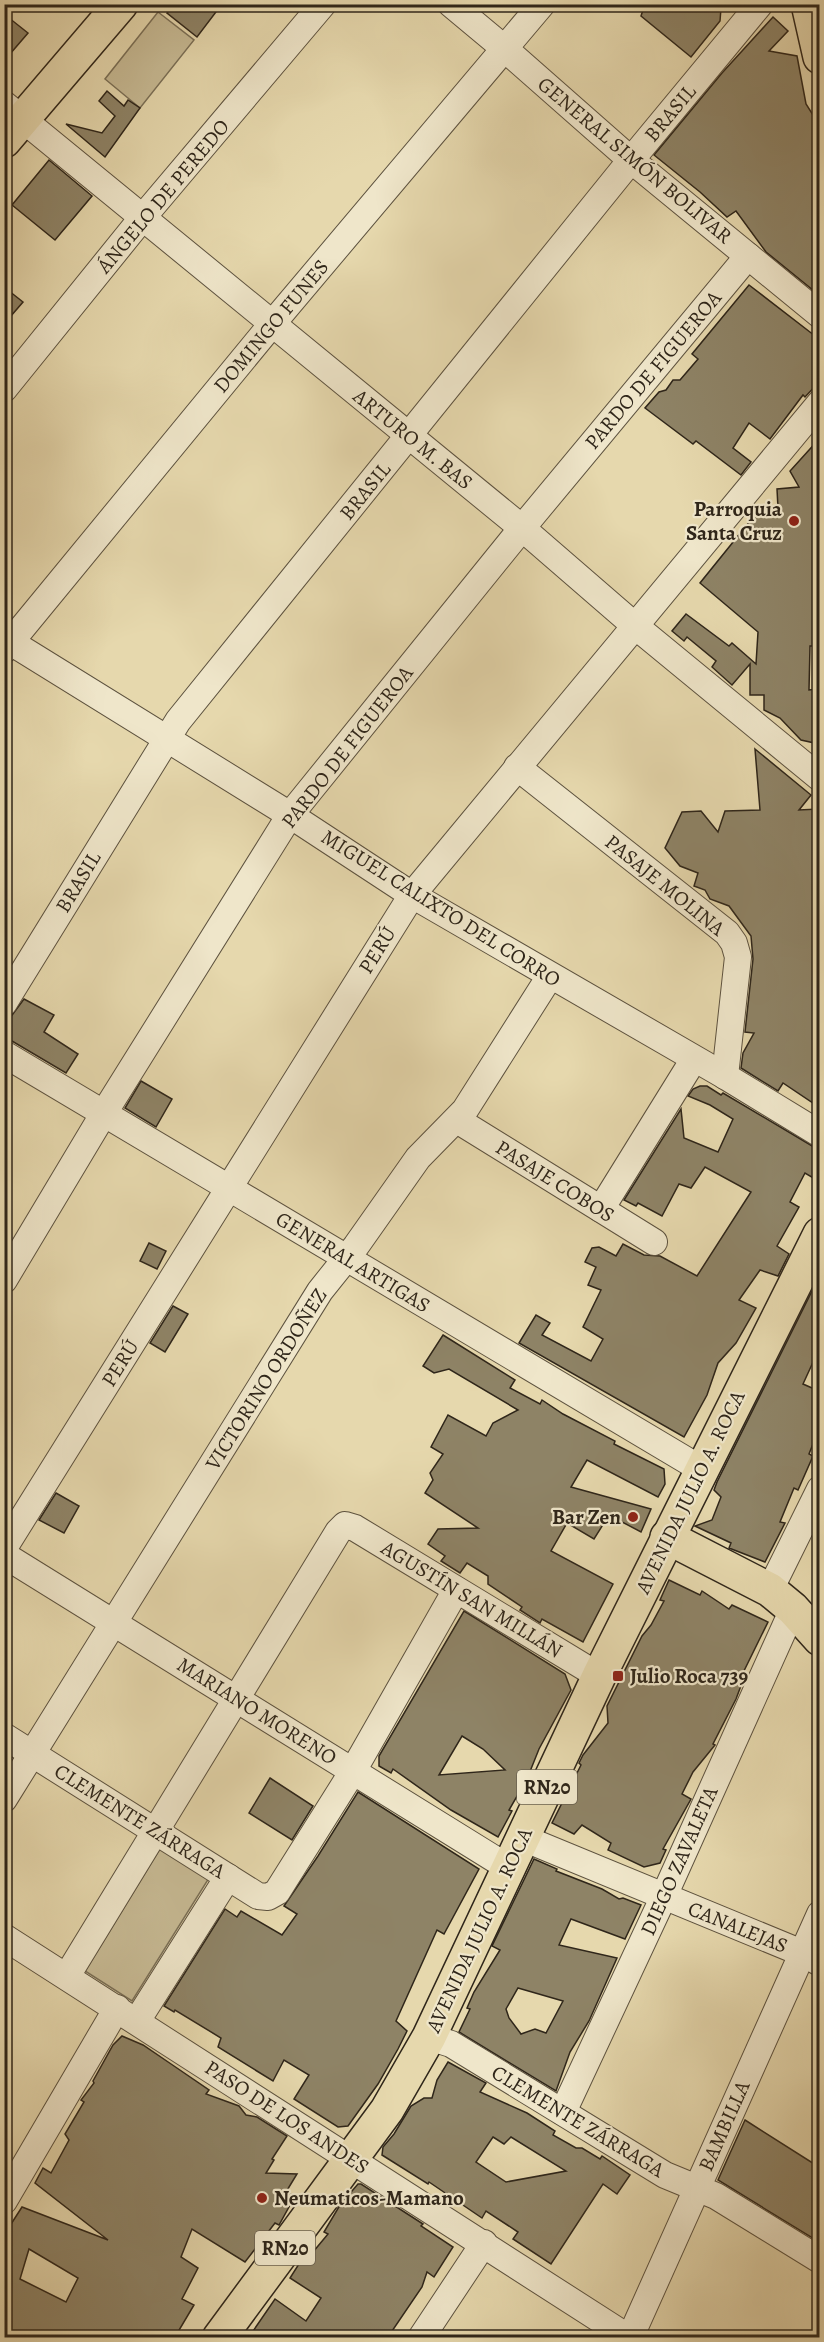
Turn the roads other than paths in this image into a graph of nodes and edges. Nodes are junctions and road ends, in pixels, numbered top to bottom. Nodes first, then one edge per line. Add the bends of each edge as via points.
1 (121, 4) edge
2 (323, 4) edge
3 (451, 4) edge
4 (542, 4) edge
5 (760, 4) edge
6 (808, 4) edge
7 (505, 49) junction
8 (819, 57) edge
9 (11, 121) edge
10 (631, 160) junction
11 (143, 217) junction
12 (748, 256) junction
13 (819, 315) edge
14 (272, 324) junction
15 (4, 389) edge
16 (819, 403) edge
17 (410, 436) junction
18 (522, 528) junction
19 (634, 625) junction
20 (6, 643) edge
21 (166, 738) junction
22 (517, 767) junction
23 (819, 778) edge
24 (290, 815) junction
25 (412, 894) junction
26 (550, 976) junction
27 (4, 1003) edge
28 (4, 1054) edge
29 (694, 1059) junction
30 (725, 1076) junction
31 (104, 1113) junction
32 (457, 1120) junction
33 (819, 1134) edge
34 (229, 1188) junction
35 (601, 1209) junction
36 (819, 1234) edge
37 (654, 1242) dead end
38 (345, 1258) junction
39 (4, 1280) edge
40 (701, 1469) junction
41 (819, 1489) edge
42 (667, 1538) junction
43 (4, 1548) edge
44 (4, 1555) edge
45 (456, 1590) junction
46 (781, 1600) junction
47 (114, 1623) junction
48 (819, 1639) edge
49 (599, 1676) junction
50 (237, 1699) junction
51 (4, 1736) edge
52 (33, 1754) junction
53 (353, 1771) junction
54 (4, 1799) edge
55 (156, 1831) junction
56 (523, 1838) junction
57 (509, 1868) junction
58 (228, 1876) junction
59 (664, 1896) junction
60 (819, 1914) edge
61 (4, 1937) edge
62 (811, 1958) edge
63 (67, 1976) junction
64 (127, 2014) junction
65 (429, 2037) junction
66 (563, 2112) junction
67 (352, 2158) junction
68 (697, 2187) junction
69 (4, 2201) edge
70 (484, 2243) junction
71 (819, 2260) edge
72 (219, 2337) edge
73 (421, 2337) edge
74 (629, 2337) edge

1 - 9 main road
2 - 11 street, ÁNGELO DE PEREDO
3 - 7 street, GENERAL SIMÓN BOLIVAR
4 - 7 street, DOMINGO FUNES
5 - 10 street, BRASIL
6 - 8 main road
7 - 10 street, GENERAL SIMÓN BOLIVAR
7 - 14 street, DOMINGO FUNES
9 - 11 street, ARTURO M. BAS
10 - 12 street, GENERAL SIMÓN BOLIVAR
10 - 17 street, BRASIL
11 - 14 street, ARTURO M. BAS
11 - 15 street, ÁNGELO DE PEREDO
12 - 13 street, GENERAL SIMÓN BOLIVAR
12 - 18 street, PARDO DE FIGUEROA
14 - 17 street, ARTURO M. BAS
14 - 20 street, DOMINGO FUNES
16 - 19 street, PERÚ
17 - 18 street, ARTURO M. BAS
17 - 21 street, BRASIL
18 - 19 street, ARTURO M. BAS
18 - 24 street, PARDO DE FIGUEROA
19 - 22 street, PERÚ
19 - 23 street, ARTURO M. BAS
20 - 21 street, MIGUEL CALIXTO DEL CORRO
21 - 24 street, MIGUEL CALIXTO DEL CORRO
21 - 27 street, BRASIL
22 - 25 street, PERÚ
22 - 30 street, PASAJE MOLINA via 728,933 738,957
24 - 25 street, MIGUEL CALIXTO DEL CORRO
24 - 31 street, PARDO DE FIGUEROA
25 - 26 street, MIGUEL CALIXTO DEL CORRO
25 - 34 street, PERÚ
26 - 29 street, MIGUEL CALIXTO DEL CORRO
26 - 32 street, VICTORINO ORDOÑEZ
28 - 31 street, GENERAL ARTIGAS
29 - 30 street, MIGUEL CALIXTO DEL CORRO
29 - 35 street
30 - 33 street, MIGUEL CALIXTO DEL CORRO
31 - 34 street, GENERAL ARTIGAS
31 - 39 street, PARDO DE FIGUEROA
32 - 35 street, PASAJE COBOS
32 - 38 street, VICTORINO ORDOÑEZ via 418,1158
34 - 38 street, GENERAL ARTIGAS
34 - 43 street, PERÚ
35 - 37 street, PASAJE COBOS
36 - 40 main road, AVENIDA JULIO A. ROCA / RN20
38 - 40 street, GENERAL ARTIGAS
38 - 47 street, VICTORINO ORDOÑEZ via 320,1291
40 - 42 main road, AVENIDA JULIO A. ROCA / RN20
41 - 46 street, DIEGO ZAVALETA
42 - 46 main road
42 - 49 main road, AVENIDA JULIO A. ROCA / RN20
44 - 47 street, MARIANO MORENO
45 - 49 street, AGUSTÍN SAN MILLÁN
45 - 50 street, AGUSTÍN SAN MILLÁN via 345,1525
45 - 53 street
46 - 48 main road
46 - 59 street, DIEGO ZAVALETA
47 - 50 street, MARIANO MORENO
47 - 52 street, VICTORINO ORDOÑEZ
49 - 56 main road, AVENIDA JULIO A. ROCA / RN20
50 - 53 street, MARIANO MORENO
50 - 55 street
51 - 52 street, CLEMENTE ZÁRRAGA
52 - 54 street, VICTORINO ORDOÑEZ
52 - 55 street, CLEMENTE ZÁRRAGA
53 - 57 street, MARIANO MORENO
53 - 58 street, CLEMENTE ZÁRRAGA via 277,1892 268,1897 258,1896
55 - 58 street, CLEMENTE ZÁRRAGA
55 - 63 street
56 - 57 main road, AVENIDA JULIO A. ROCA / RN20
56 - 59 street, CANALEJAS
57 - 65 main road, AVENIDA JULIO A. ROCA / RN20
58 - 64 street
59 - 62 street, CANALEJAS
59 - 66 street, DIEGO ZAVALETA
60 - 62 street, BAMBILLA
61 - 63 street, PASO DE LOS ANDES
62 - 68 street, BAMBILLA
63 - 64 street, PASO DE LOS ANDES
64 - 67 street, PASO DE LOS ANDES
64 - 69 street
65 - 66 street, CLEMENTE ZÁRRAGA via 452,2044
65 - 67 main road, AVENIDA JULIO A. ROCA / RN20 via 387,2110
66 - 68 street, CLEMENTE ZÁRRAGA via 665,2175
67 - 70 street, PASO DE LOS ANDES
67 - 72 main road, AVENIDA JULIO A. ROCA / RN20
68 - 71 street, CLEMENTE ZÁRRAGA
68 - 74 street, BAMBILLA
70 - 73 street
70 - 74 street, PASO DE LOS ANDES

